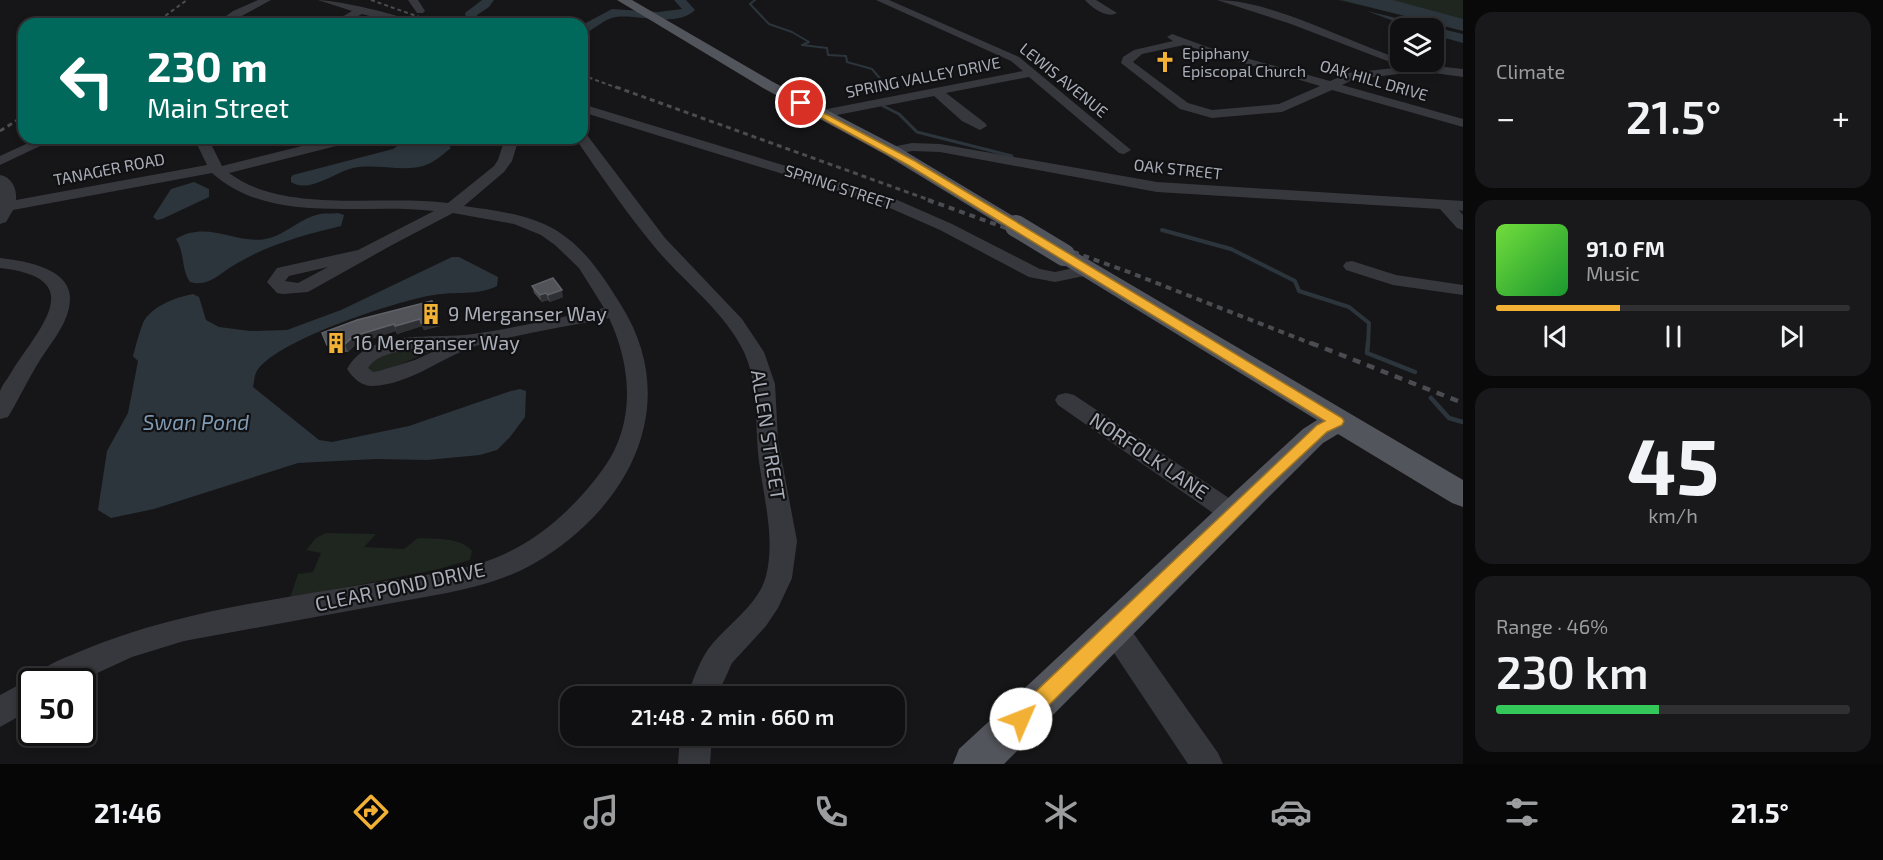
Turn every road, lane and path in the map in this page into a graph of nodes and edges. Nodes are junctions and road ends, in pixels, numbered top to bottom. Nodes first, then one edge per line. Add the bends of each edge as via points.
1 (239, 0) edge
2 (266, 0) edge
3 (323, 0) edge
4 (413, 0) edge
5 (622, 0) edge
6 (880, 0) edge
7 (1090, 0) edge
8 (1222, 0) edge
9 (363, 9) junction
10 (420, 11) dead end
11 (1112, 13) dead end
12 (220, 18) edge
13 (225, 18) edge
14 (346, 18) edge
15 (392, 18) edge
16 (1390, 59) edge
17 (1444, 71) edge
18 (1390, 72) edge
19 (1031, 73) junction
20 (1463, 73) edge
21 (1330, 85) junction
22 (936, 91) junction
23 (588, 110) edge
24 (822, 114) junction
25 (1463, 123) edge
26 (980, 126) dead end
27 (37, 144) edge
28 (204, 144) edge
29 (302, 144) edge
30 (320, 144) edge
31 (586, 144) edge
32 (509, 145) edge
33 (290, 150) junction
34 (1124, 150) dead end
35 (892, 151) junction
36 (0, 161) edge
37 (216, 168) junction
38 (0, 179) edge
39 (1445, 205) junction
40 (1463, 206) edge
41 (445, 207) junction
42 (4, 213) edge
43 (1463, 225) edge
44 (362, 254) dead end
45 (0, 263) edge
46 (1352, 266) dead end
47 (1088, 270) junction
48 (1463, 290) edge
49 (612, 304) junction
50 (471, 341) dead end
51 (1066, 400) dead end
52 (3, 401) edge
53 (1337, 421) junction
54 (1463, 495) edge
55 (1232, 513) junction
56 (1114, 629) junction
57 (74, 668) edge
58 (706, 686) edge
59 (18, 701) edge
60 (0, 712) edge
61 (695, 746) edge
62 (693, 764) edge
63 (974, 764) edge
64 (1207, 764) edge

1 - 12 street
2 - 13 street
3 - 9 street
4 - 10 street
5 - 24 main road
6 - 19 street, LEWIS AVENUE via 999,51
7 - 11 street
8 - 16 street via 1296,22
9 - 14 street
9 - 15 street
17 - 20 street
18 - 21 street via 1349,77
19 - 22 street, SPRING VALLEY DRIVE
19 - 34 street, LEWIS AVENUE
21 - 21 street, OAK HILL DRIVE via 1178,40 1127,59 1127,63 1184,106 1201,112 1282,108
21 - 25 street, OAK HILL DRIVE
22 - 24 street, SPRING VALLEY DRIVE
22 - 26 street
23 - 47 street, SPRING STREET via 889,202 1035,273 1055,277
24 - 35 main road
27 - 36 street
28 - 37 street, CLEAR POND DRIVE
29 - 33 street
30 - 33 street
31 - 58 street, ALLEN STREET via 659,242 735,323 754,352 764,384 767,440 784,541 779,578 756,617 722,654
32 - 41 street via 499,169
33 - 37 street, TANAGER ROAD
35 - 39 street, OAK STREET via 940,148 1157,187
35 - 47 main road, bridge
37 - 41 street, CLEAR POND DRIVE via 241,187 272,197
37 - 42 street, TANAGER ROAD
38 - 42 street via 8,187
39 - 40 street, OAK STREET
39 - 43 street
41 - 44 street
41 - 49 street, CLEAR POND DRIVE via 519,220 545,230 581,261
45 - 52 street via 40,272 56,283 61,295 52,326
46 - 48 street via 1393,280
47 - 53 main road
49 - 50 street via 534,329
49 - 57 street, CLEAR POND DRIVE via 637,367 640,384 635,423 621,459 603,487 546,542 520,559 445,582 204,624 154,636
51 - 55 street, NORFOLK LANE
53 - 54 main road
53 - 55 main road via 1312,436
55 - 56 main road
56 - 63 main road
56 - 64 street
59 - 60 street
61 - 62 street

